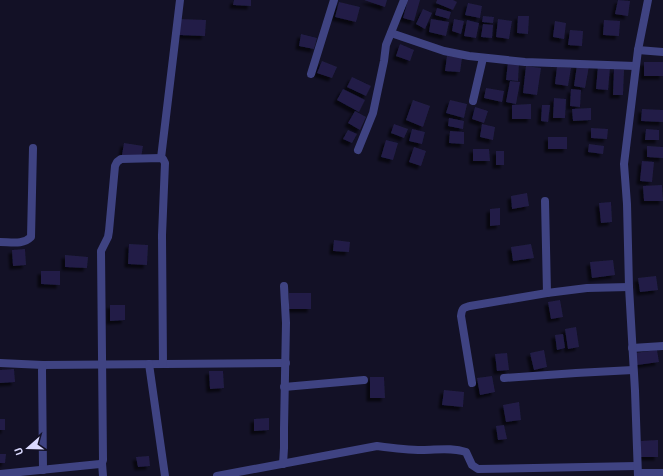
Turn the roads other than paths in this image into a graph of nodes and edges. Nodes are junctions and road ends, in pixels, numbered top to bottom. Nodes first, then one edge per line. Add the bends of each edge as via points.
1 (180, 0) edge
2 (334, 0) edge
3 (404, 0) edge
4 (648, 0) edge
5 (391, 33) junction
6 (638, 50) junction
7 (663, 52) edge
8 (483, 58) junction
9 (635, 66) junction
10 (311, 74) dead end
11 (473, 101) dead end
12 (33, 148) dead end
13 (358, 150) dead end
14 (161, 158) junction
15 (545, 201) dead end
16 (0, 242) edge
17 (284, 286) dead end
18 (629, 287) junction
19 (547, 293) junction
20 (663, 346) edge
21 (632, 348) junction
22 (286, 362) junction
23 (0, 363) edge
24 (102, 364) junction
25 (149, 364) junction
26 (163, 364) junction
27 (43, 365) junction
28 (633, 370) junction
29 (504, 378) dead end
30 (364, 380) dead end
31 (472, 383) dead end
32 (284, 387) junction
33 (102, 463) junction
34 (283, 464) junction
35 (43, 470) junction
36 (638, 472) edge
37 (663, 473) edge
38 (0, 474) edge
39 (103, 476) edge
40 (165, 476) edge
41 (217, 476) edge

1 - 14 street
2 - 10 street
3 - 5 street
4 - 6 street
5 - 8 street via 444,50
5 - 13 street via 386,45 373,113
6 - 7 street
6 - 9 street
8 - 9 street
8 - 11 street
9 - 18 street via 624,164
12 - 16 street via 31,237 21,243
14 - 24 street via 121,159 116,164 110,231 101,251
14 - 26 street via 165,167 162,235
15 - 19 street
17 - 22 street
18 - 19 street via 587,288
18 - 21 street
19 - 31 street via 470,306 462,310
20 - 21 street
21 - 28 street
22 - 26 street
22 - 32 street
23 - 27 street
24 - 25 street
24 - 27 street
24 - 33 street
25 - 26 street
25 - 40 street
27 - 35 street
28 - 29 street
28 - 36 street
30 - 32 street
32 - 34 street
33 - 35 street
33 - 39 street
34 - 36 street via 377,446 462,450 466,452 472,465 478,469
34 - 41 street
35 - 38 street
36 - 37 street

